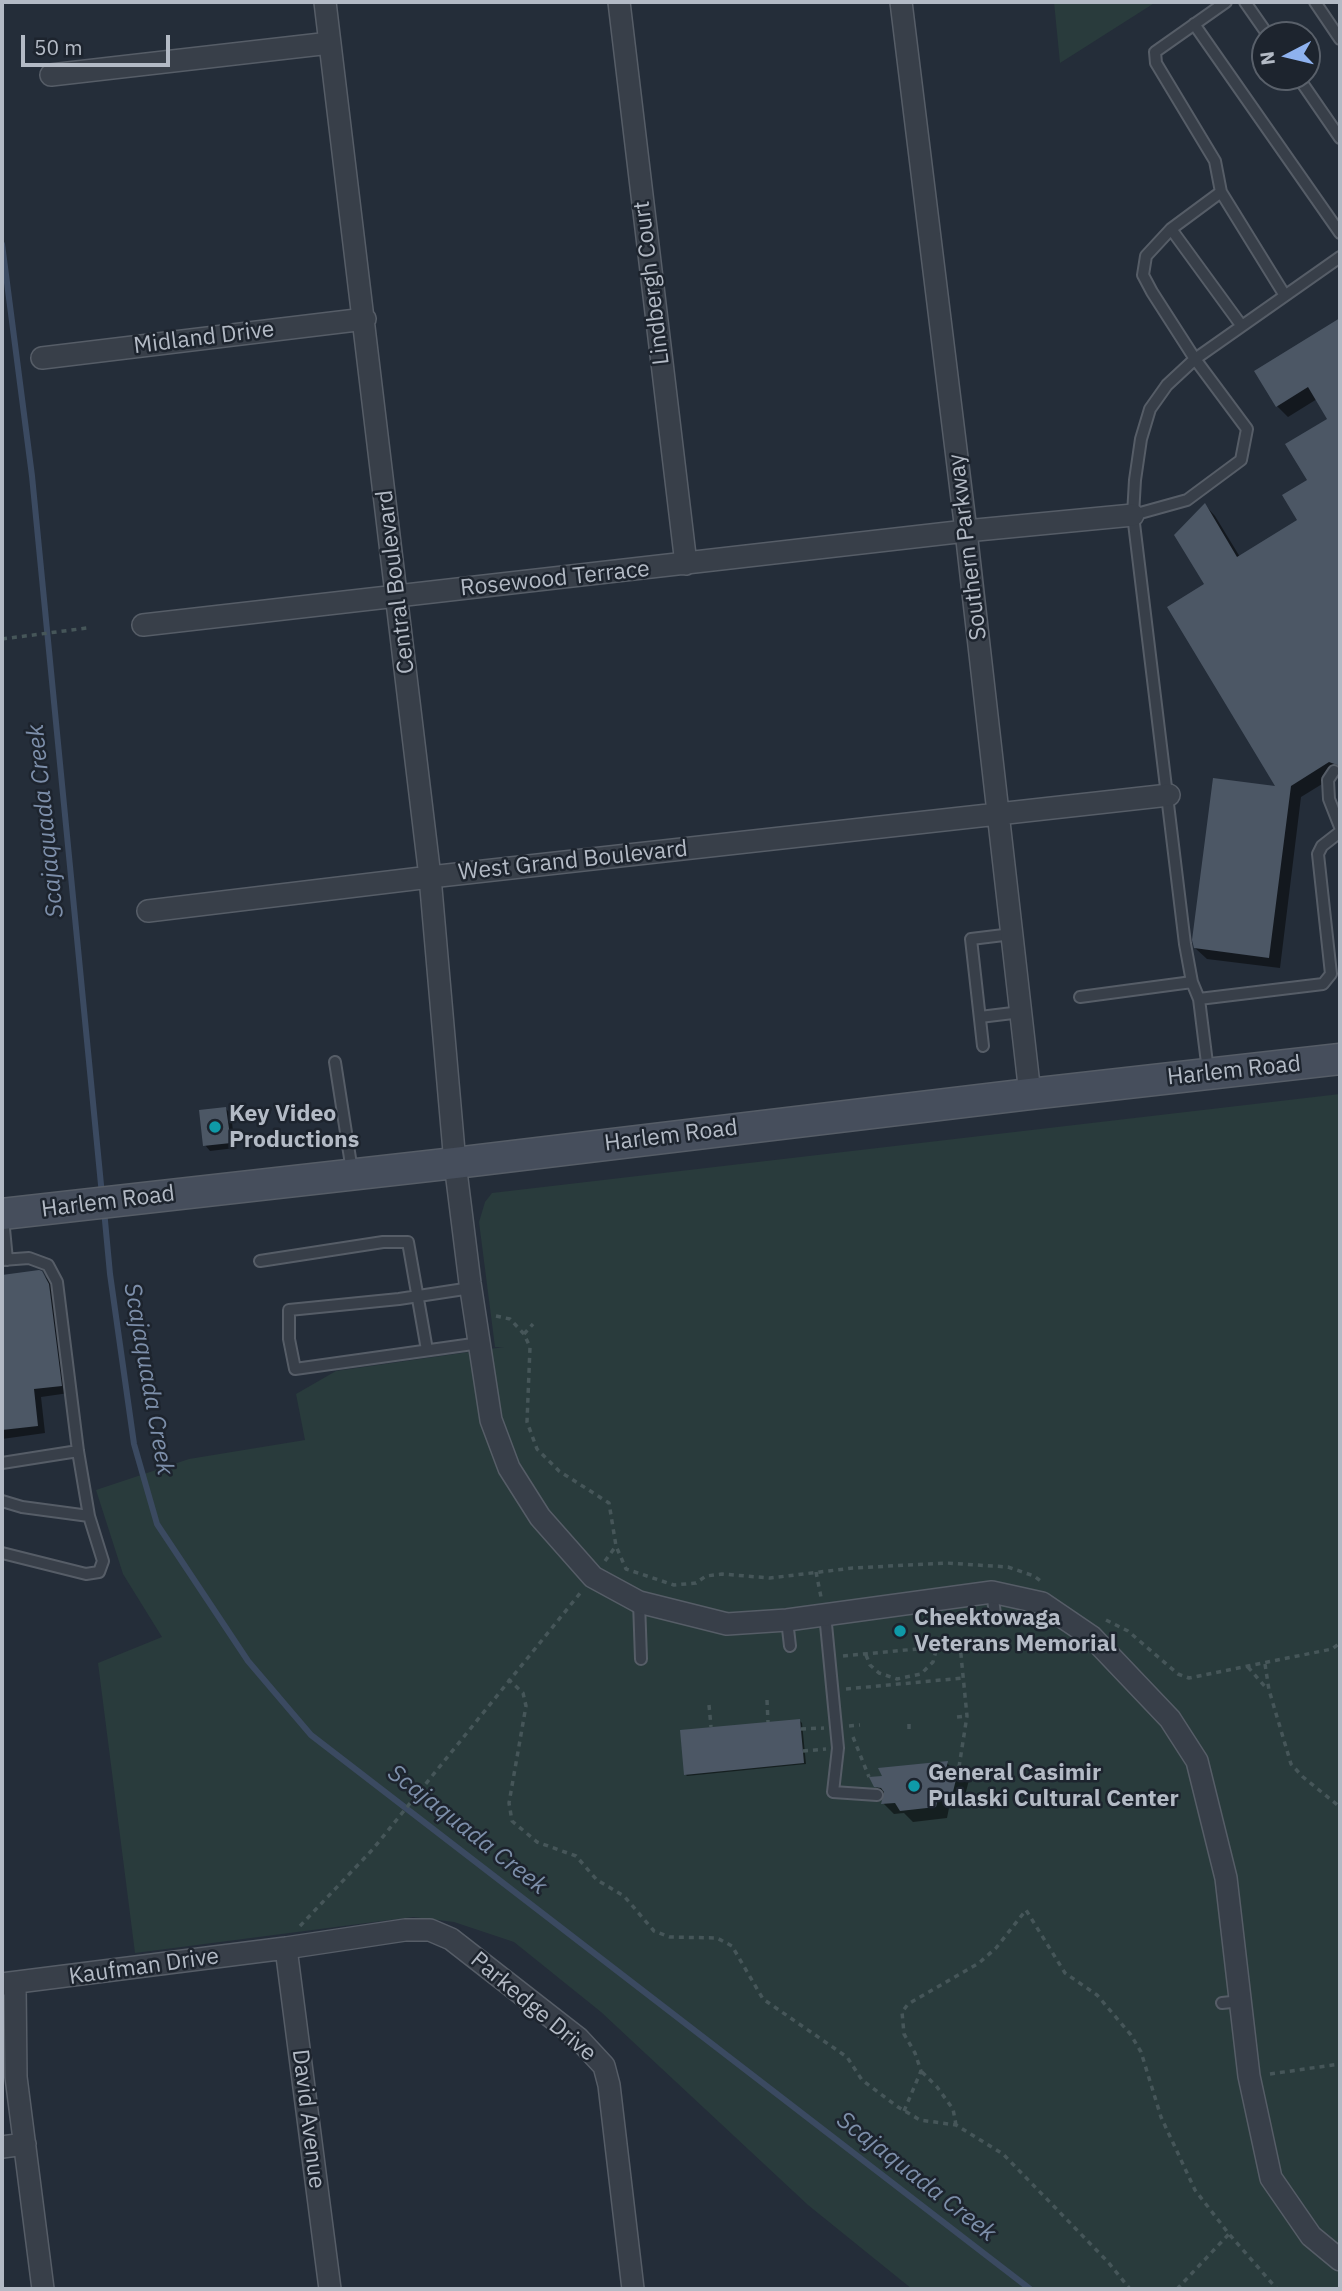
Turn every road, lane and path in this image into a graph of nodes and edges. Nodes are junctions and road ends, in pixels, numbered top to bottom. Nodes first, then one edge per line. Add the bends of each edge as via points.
1 (325, 2) edge
2 (619, 2) edge
3 (901, 2) edge
4 (1226, 2) edge
5 (1245, 2) edge
6 (1315, 2) edge
7 (1258, 21) edge
8 (1194, 24) junction
9 (1340, 39) edge
10 (330, 43) junction
11 (51, 75) dead end
12 (1308, 91) edge
13 (1340, 138) edge
14 (1221, 192) junction
15 (1171, 229) junction
16 (1340, 233) edge
17 (1340, 257) edge
18 (1284, 294) junction
19 (365, 319) junction
20 (1241, 325) junction
21 (42, 358) dead end
22 (1195, 359) junction
23 (1133, 515) junction
24 (966, 531) junction
25 (686, 564) junction
26 (397, 597) junction
27 (143, 625) dead end
28 (86, 628) dead end
29 (2, 639) edge
30 (1334, 771) dead end
31 (1169, 795) junction
32 (999, 814) junction
33 (1340, 829) edge
34 (430, 877) junction
35 (148, 911) dead end
36 (1012, 934) junction
37 (1192, 982) junction
38 (1080, 997) dead end
39 (1199, 999) junction
40 (1021, 1012) junction
41 (980, 1017) junction
42 (984, 1046) dead end
43 (1340, 1059) edge
44 (335, 1062) dead end
45 (1208, 1074) junction
46 (1030, 1094) junction
47 (455, 1163) junction
48 (353, 1174) junction
49 (2, 1214) edge
50 (5, 1260) edge
51 (260, 1261) dead end
52 (471, 1288) junction
53 (419, 1296) junction
54 (476, 1317) junction
55 (533, 1324) dead end
56 (524, 1334) junction
57 (480, 1343) junction
58 (427, 1350) junction
59 (78, 1451) junction
60 (2, 1463) edge
61 (2, 1501) edge
62 (89, 1516) junction
63 (616, 1545) junction
64 (2, 1553) edge
65 (816, 1572) junction
66 (593, 1577) junction
67 (1051, 1589) dead end
68 (992, 1592) junction
69 (639, 1602) junction
70 (825, 1614) junction
71 (995, 1614) dead end
72 (1098, 1617) dead end
73 (787, 1620) junction
74 (991, 1642) dead end
75 (1340, 1643) edge
76 (960, 1645) junction
77 (790, 1646) dead end
78 (937, 1647) junction
79 (865, 1654) junction
80 (829, 1657) junction
81 (641, 1659) dead end
82 (1265, 1664) junction
83 (1248, 1667) junction
84 (963, 1678) junction
85 (508, 1679) junction
86 (833, 1690) junction
87 (1269, 1690) junction
88 (766, 1700) dead end
89 (709, 1704) dead end
90 (967, 1716) junction
91 (957, 1717) dead end
92 (768, 1722) dead end
93 (849, 1726) dead end
94 (711, 1727) dead end
95 (959, 1767) dead end
96 (869, 1777) dead end
97 (877, 1795) dead end
98 (1340, 1807) edge
99 (286, 1948) junction
100 (8, 1984) edge
101 (1340, 2064) edge
102 (921, 2071) junction
103 (1249, 2076) junction
104 (904, 2110) junction
105 (956, 2125) junction
106 (25, 2144) junction
107 (2, 2147) edge
108 (1229, 2234) junction
109 (1340, 2260) edge
110 (43, 2289) edge
111 (330, 2289) edge
112 (633, 2289) edge
113 (1130, 2289) edge
114 (1177, 2289) edge
115 (1277, 2289) edge

1 - 10 street, Central Boulevard
2 - 25 street, Lindbergh Court
3 - 24 street, Southern Parkway
4 - 8 lane
5 - 7 lane
6 - 9 lane
8 - 14 lane via 1155,52 1156,63 1215,161
8 - 16 lane
10 - 11 street
10 - 19 street, Central Boulevard
12 - 13 lane
14 - 15 lane
14 - 18 lane
15 - 20 lane
15 - 22 lane via 1146,256 1143,275
17 - 18 lane
18 - 20 lane
19 - 21 street, Midland Drive
19 - 26 street, Central Boulevard
20 - 22 lane
22 - 23 lane via 1150,409 1141,439
22 - 23 lane via 1247,429 1241,460 1187,500
23 - 24 street, Rosewood Terrace
23 - 31 lane
24 - 25 street, Rosewood Terrace
24 - 32 street, Southern Parkway
25 - 26 street, Rosewood Terrace
26 - 27 street, Rosewood Terrace
26 - 34 street, Central Boulevard
28 - 29 path
30 - 33 lane via 1328,780 1329,799
31 - 32 street, West Grand Boulevard
31 - 37 lane
32 - 34 street, West Grand Boulevard
32 - 36 street, Southern Parkway
33 - 39 lane via 1318,854 1331,974 1323,984
34 - 35 street, West Grand Boulevard
34 - 47 street, Central Boulevard
36 - 40 street, Southern Parkway
36 - 41 lane via 971,939
37 - 38 lane
37 - 39 lane
39 - 45 lane
40 - 41 lane
40 - 46 street, Southern Parkway
41 - 42 lane
43 - 45 main road, Harlem Road
44 - 48 lane
45 - 46 main road, Harlem Road
46 - 47 main road, Harlem Road
47 - 48 main road, Harlem Road
47 - 52 street, Central Boulevard
48 - 49 main road, Harlem Road
49 - 50 lane
50 - 59 lane via 29,1258 48,1265 57,1282
51 - 53 lane via 408,1242
52 - 53 lane
52 - 54 street, Central Boulevard
53 - 58 lane
53 - 58 lane via 289,1310 289,1339 295,1369
54 - 56 path via 510,1319
54 - 57 street, Central Boulevard
55 - 56 path
56 - 63 path via 530,1347 527,1422 537,1449 559,1471 609,1503
57 - 58 lane
57 - 66 street, Central Boulevard via 491,1420 509,1468 540,1517
59 - 60 lane
59 - 62 lane
61 - 62 lane
62 - 64 lane via 103,1561 99,1572 86,1574
63 - 65 path via 626,1569 674,1585 722,1574 770,1578
63 - 66 path
65 - 67 path via 946,1563 1008,1567 1034,1576
65 - 70 path
66 - 69 street
66 - 85 path
68 - 70 street
68 - 71 lane
68 - 103 street via 1042,1603 1092,1637 1202,1760 1231,1877 1231,2002
69 - 73 street via 726,1624
69 - 81 lane
70 - 73 street
70 - 80 lane
72 - 83 path via 1128,1631 1178,1674 1189,1678
73 - 77 lane
74 - 76 path
75 - 82 path via 1332,1649
76 - 78 path
76 - 84 path
78 - 79 path
78 - 79 path via 933,1662 921,1674 897,1679 879,1673
79 - 80 path
80 - 86 lane
82 - 83 path
82 - 87 path
83 - 87 path
84 - 86 path
84 - 90 path
85 - 99 path via 373,1849 303,1921
85 - 104 path via 523,1693 526,1706 509,1803 512,1821 537,1842 576,1856 597,1880 624,1896 654,1931 670,1937 717,1938 732,1946 763,1999 847,2057 862,2080
86 - 97 lane via 838,1748 833,1792
87 - 98 path via 1291,1764
88 - 92 path
89 - 94 path
90 - 91 path
90 - 95 path
93 - 96 path
99 - 100 street, Kaufman Drive
99 - 111 street, David Avenue
99 - 112 street, Parkedge Drive via 430,1930 451,1939 578,2038 604,2066
100 - 106 street
101 - 103 path
102 - 104 path
102 - 105 path via 953,2109
102 - 108 path via 904,2034 902,2012 908,2004 979,1964 1026,1910 1065,1973 1097,1994 1131,2035 1141,2052 1161,2117 1195,2190
103 - 109 street via 1271,2178 1311,2236
104 - 105 path via 920,2120
105 - 113 path via 1003,2154
106 - 107 street
106 - 110 street
108 - 114 path
108 - 115 path

